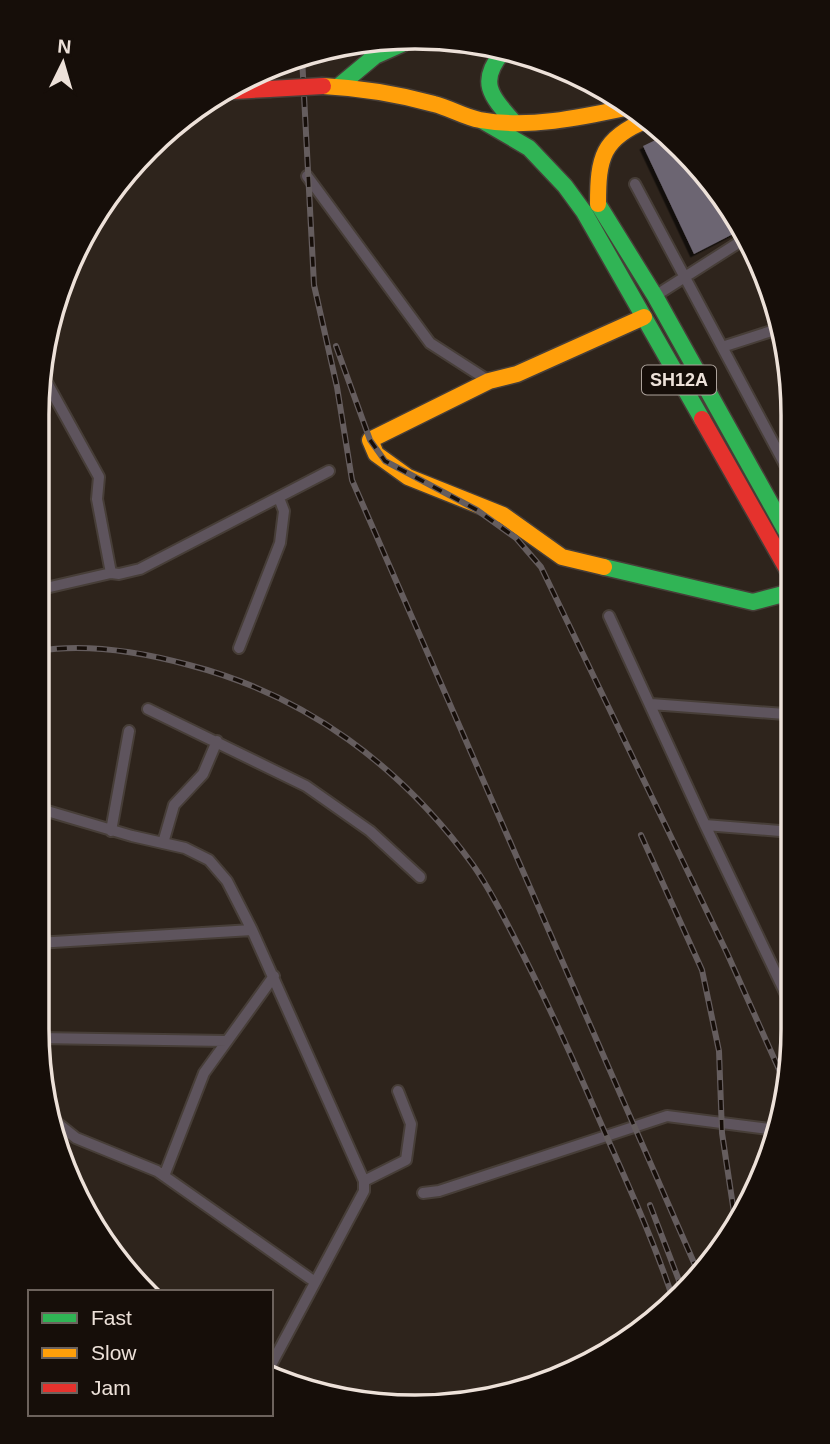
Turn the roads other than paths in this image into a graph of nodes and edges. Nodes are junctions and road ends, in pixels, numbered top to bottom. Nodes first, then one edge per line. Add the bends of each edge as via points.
1 (388, 50) edge
2 (497, 58) edge
3 (331, 86) junction
4 (247, 90) edge
5 (617, 110) edge
6 (480, 120) junction
7 (513, 121) junction
8 (637, 125) edge
9 (307, 176) dead end
10 (635, 184) dead end
11 (738, 243) edge
12 (685, 278) junction
13 (655, 296) junction
14 (643, 317) junction
15 (771, 331) edge
16 (722, 347) junction
17 (489, 381) junction
18 (50, 389) edge
19 (781, 457) edge
20 (329, 471) dead end
21 (279, 498) junction
22 (781, 522) edge
23 (781, 545) edge
24 (111, 573) junction
25 (49, 587) edge
26 (781, 595) edge
27 (609, 616) dead end
28 (239, 648) dead end
29 (651, 704) junction
30 (148, 709) dead end
31 (781, 714) edge
32 (129, 731) dead end
33 (217, 741) junction
34 (49, 812) edge
35 (705, 825) junction
36 (111, 831) junction
37 (781, 831) edge
38 (163, 843) junction
39 (420, 877) dead end
40 (252, 930) junction
41 (49, 942) edge
42 (274, 976) junction
43 (781, 984) edge
44 (49, 1038) edge
45 (228, 1041) junction
46 (398, 1091) dead end
47 (62, 1127) edge
48 (768, 1129) edge
49 (164, 1176) junction
50 (365, 1181) junction
51 (423, 1193) dead end
52 (315, 1282) junction
53 (273, 1361) edge

1 - 3 main road
2 - 7 main road via 487,83 493,98
3 - 4 main road, bridge
3 - 6 main road, SH12A via 383,92
5 - 7 main road
6 - 7 main road
6 - 14 main road, SH12A via 529,148 565,186
8 - 13 main road, SH12A via 614,136 602,149 598,205
9 - 17 street via 430,343
10 - 12 street
11 - 12 street
12 - 13 street
12 - 16 street
13 - 22 main road, SH12A
14 - 17 main road via 517,374
14 - 23 main road, SH12A
15 - 16 street
16 - 19 street
17 - 26 main road via 377,435 370,440 376,454 408,477 503,515 562,557 753,602
18 - 24 street via 99,477 97,499
20 - 21 street
21 - 24 street via 140,569
21 - 28 street via 284,511 279,543
24 - 25 street
27 - 29 street
29 - 31 street
29 - 35 street
30 - 33 street
32 - 36 street
33 - 38 street via 202,774 174,805
33 - 39 street via 306,786 370,831
34 - 36 street
35 - 37 street
35 - 43 street
36 - 38 street
38 - 40 street via 209,860 227,881
40 - 41 street
40 - 42 street
42 - 45 street
42 - 50 street
44 - 45 street
45 - 49 street via 204,1073
46 - 50 street via 411,1124 406,1160
47 - 49 street via 76,1138
48 - 51 street via 667,1116
49 - 52 street
50 - 52 street via 364,1191
52 - 53 street

